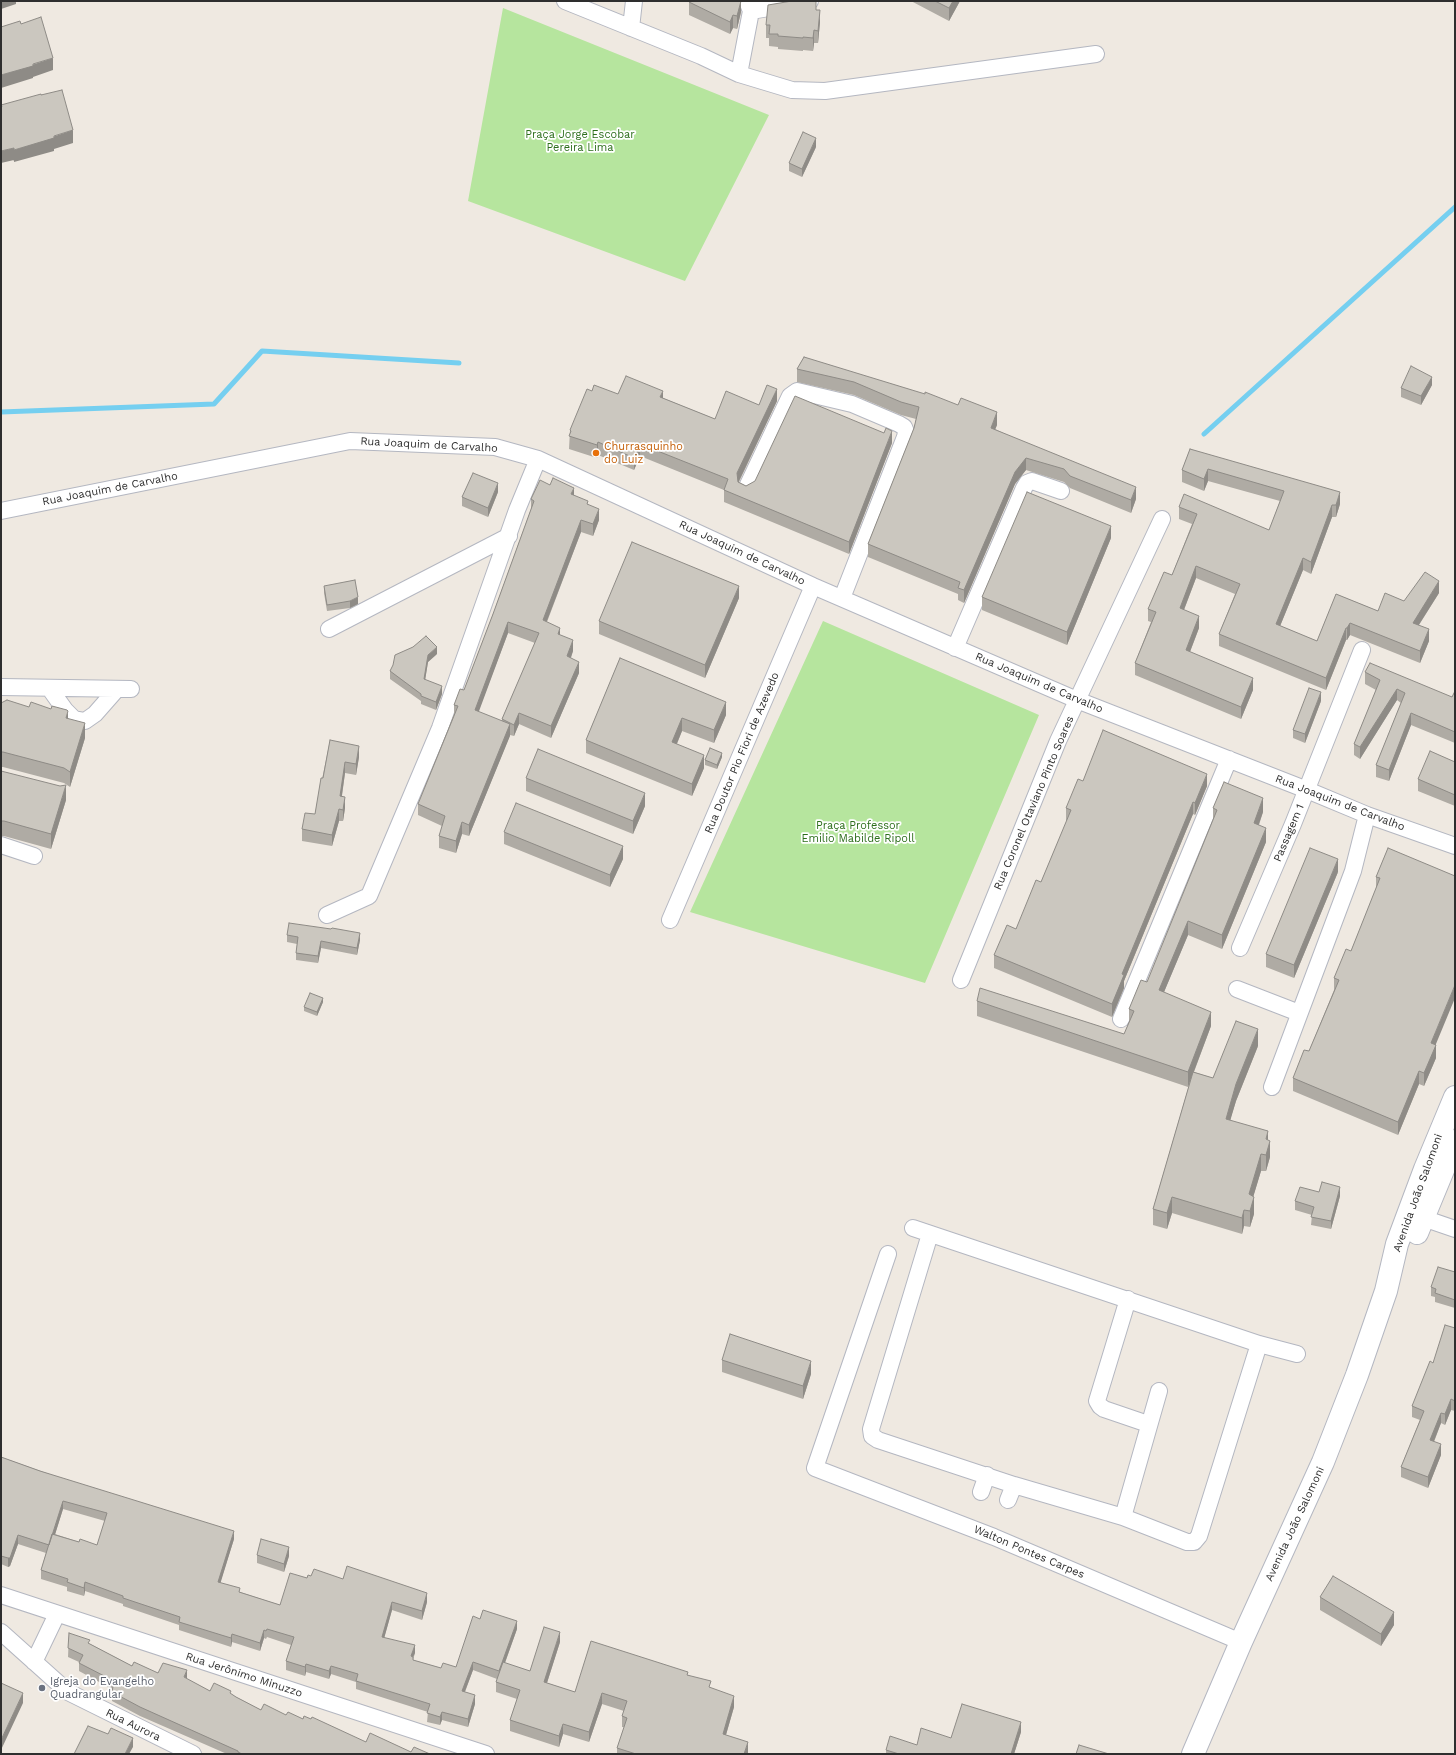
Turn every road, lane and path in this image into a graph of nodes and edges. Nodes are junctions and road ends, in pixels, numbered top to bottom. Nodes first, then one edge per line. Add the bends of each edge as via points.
1 (565, 1) edge
2 (634, 1) edge
3 (810, 1) edge
4 (749, 6) edge
5 (631, 28) junction
6 (1096, 54) dead end
7 (739, 74) junction
8 (538, 459) junction
9 (746, 489) edge
10 (1061, 492) dead end
11 (1, 511) edge
12 (1162, 519) dead end
13 (509, 536) junction
14 (813, 586) junction
15 (842, 598) junction
16 (329, 629) dead end
17 (955, 648) junction
18 (1362, 650) dead end
19 (1, 687) edge
20 (50, 689) junction
21 (1077, 700) junction
22 (1228, 759) junction
23 (1307, 790) junction
24 (1367, 815) junction
25 (1, 845) edge
26 (1455, 846) edge
27 (34, 856) dead end
28 (327, 915) dead end
29 (670, 920) dead end
30 (1240, 948) dead end
31 (961, 980) dead end
32 (1237, 989) dead end
33 (1299, 1013) junction
34 (1121, 1019) dead end
35 (1272, 1087) dead end
36 (1455, 1097) edge
37 (1455, 1141) edge
38 (1423, 1218) junction
39 (913, 1228) dead end
40 (1455, 1229) edge
41 (930, 1234) junction
42 (888, 1254) dead end
43 (1386, 1291) junction
44 (1128, 1299) junction
45 (1259, 1344) junction
46 (1297, 1354) dead end
47 (1159, 1391) dead end
48 (1148, 1424) junction
49 (987, 1475) junction
50 (1014, 1485) junction
51 (981, 1492) dead end
52 (1008, 1500) dead end
53 (1123, 1518) junction
54 (1, 1595) edge
55 (57, 1614) junction
56 (1, 1632) edge
57 (1241, 1642) junction
58 (34, 1662) junction
59 (194, 1754) edge
60 (486, 1754) edge
61 (1193, 1754) edge

1 - 5 street
2 - 5 street
3 - 4 street
4 - 7 street
5 - 7 street
6 - 7 street via 826,91 792,90
8 - 11 street, Rua Joaquim de Carvalho via 495,447 350,441
8 - 13 street
8 - 14 street, Rua Joaquim de Carvalho
9 - 15 street via 790,396 797,391 852,404 904,427 905,437
10 - 17 street via 1032,481 1027,483
12 - 21 street, Rua Coronel Otaviano Pinto Soares
13 - 16 street
13 - 28 street via 440,728 369,896
14 - 15 street, Rua Joaquim de Carvalho
14 - 29 street, Rua Doutor Pio Fiori de Azevedo
15 - 17 street, Rua Joaquim de Carvalho
17 - 21 street, Rua Joaquim de Carvalho
18 - 23 street, Passagem 1
19 - 20 street
20 - 20 street via 124,689 85,721 74,719
21 - 22 street, Rua Joaquim de Carvalho
21 - 31 street, Rua Coronel Otaviano Pinto Soares
22 - 23 street, Rua Joaquim de Carvalho
22 - 34 street
23 - 24 street, Rua Joaquim de Carvalho
23 - 30 street, Passagem 1
24 - 26 street, Rua Joaquim de Carvalho
24 - 33 street via 1353,871
25 - 27 street
32 - 33 street
33 - 35 street
36 - 43 main road, Avenida João Salomoni via 1397,1244
37 - 38 main road, Avenida João Salomoni
38 - 40 street
38 - 43 main road, Avenida João Salomoni via 1411,1247
39 - 41 street
41 - 44 street
41 - 49 street via 871,1432 878,1440
42 - 57 street, Walton Pontes Carpes via 815,1468 994,1537
43 - 57 main road, Avenida João Salomoni via 1323,1462
44 - 45 street
44 - 48 street via 1097,1401 1104,1409
45 - 46 street
45 - 53 street via 1199,1536 1194,1542 1186,1542
47 - 48 street
48 - 53 street
49 - 50 street
49 - 51 street
50 - 52 street
50 - 53 street
54 - 55 street, Rua Jerônimo Minuzzo
55 - 58 street
55 - 60 street, Rua Jerônimo Minuzzo
56 - 58 street, Rua Aurora
57 - 61 main road, Avenida João Salomoni
58 - 59 street, Rua Aurora via 68,1692

